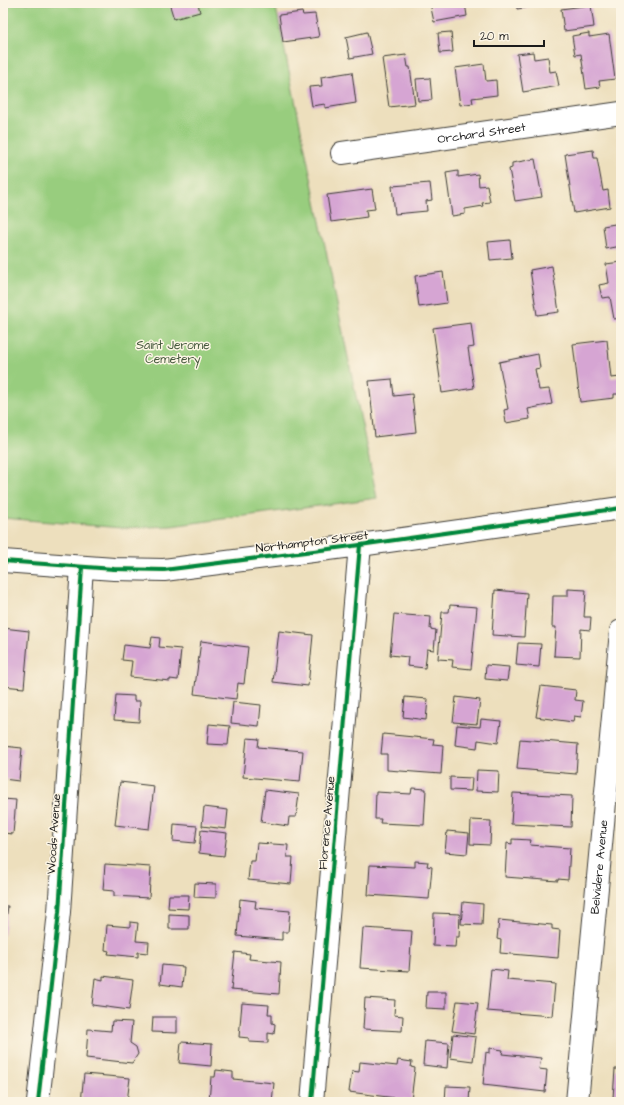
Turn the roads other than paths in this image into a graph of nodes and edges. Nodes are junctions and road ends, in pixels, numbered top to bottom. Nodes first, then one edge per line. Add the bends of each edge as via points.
1 (621, 113) edge
2 (342, 153) dead end
3 (621, 508) edge
4 (360, 546) junction
5 (3, 561) edge
6 (82, 567) junction
7 (621, 631) edge
8 (38, 1102) edge
9 (312, 1102) edge
10 (576, 1102) edge

1 - 2 street, Orchard Street
3 - 4 street, Northampton Street
4 - 6 street, Northampton Street via 164,570
4 - 9 street, Florence Avenue
5 - 6 street, Northampton Street
6 - 8 street, Woods Avenue via 59,912
7 - 10 street, Belvidere Avenue

